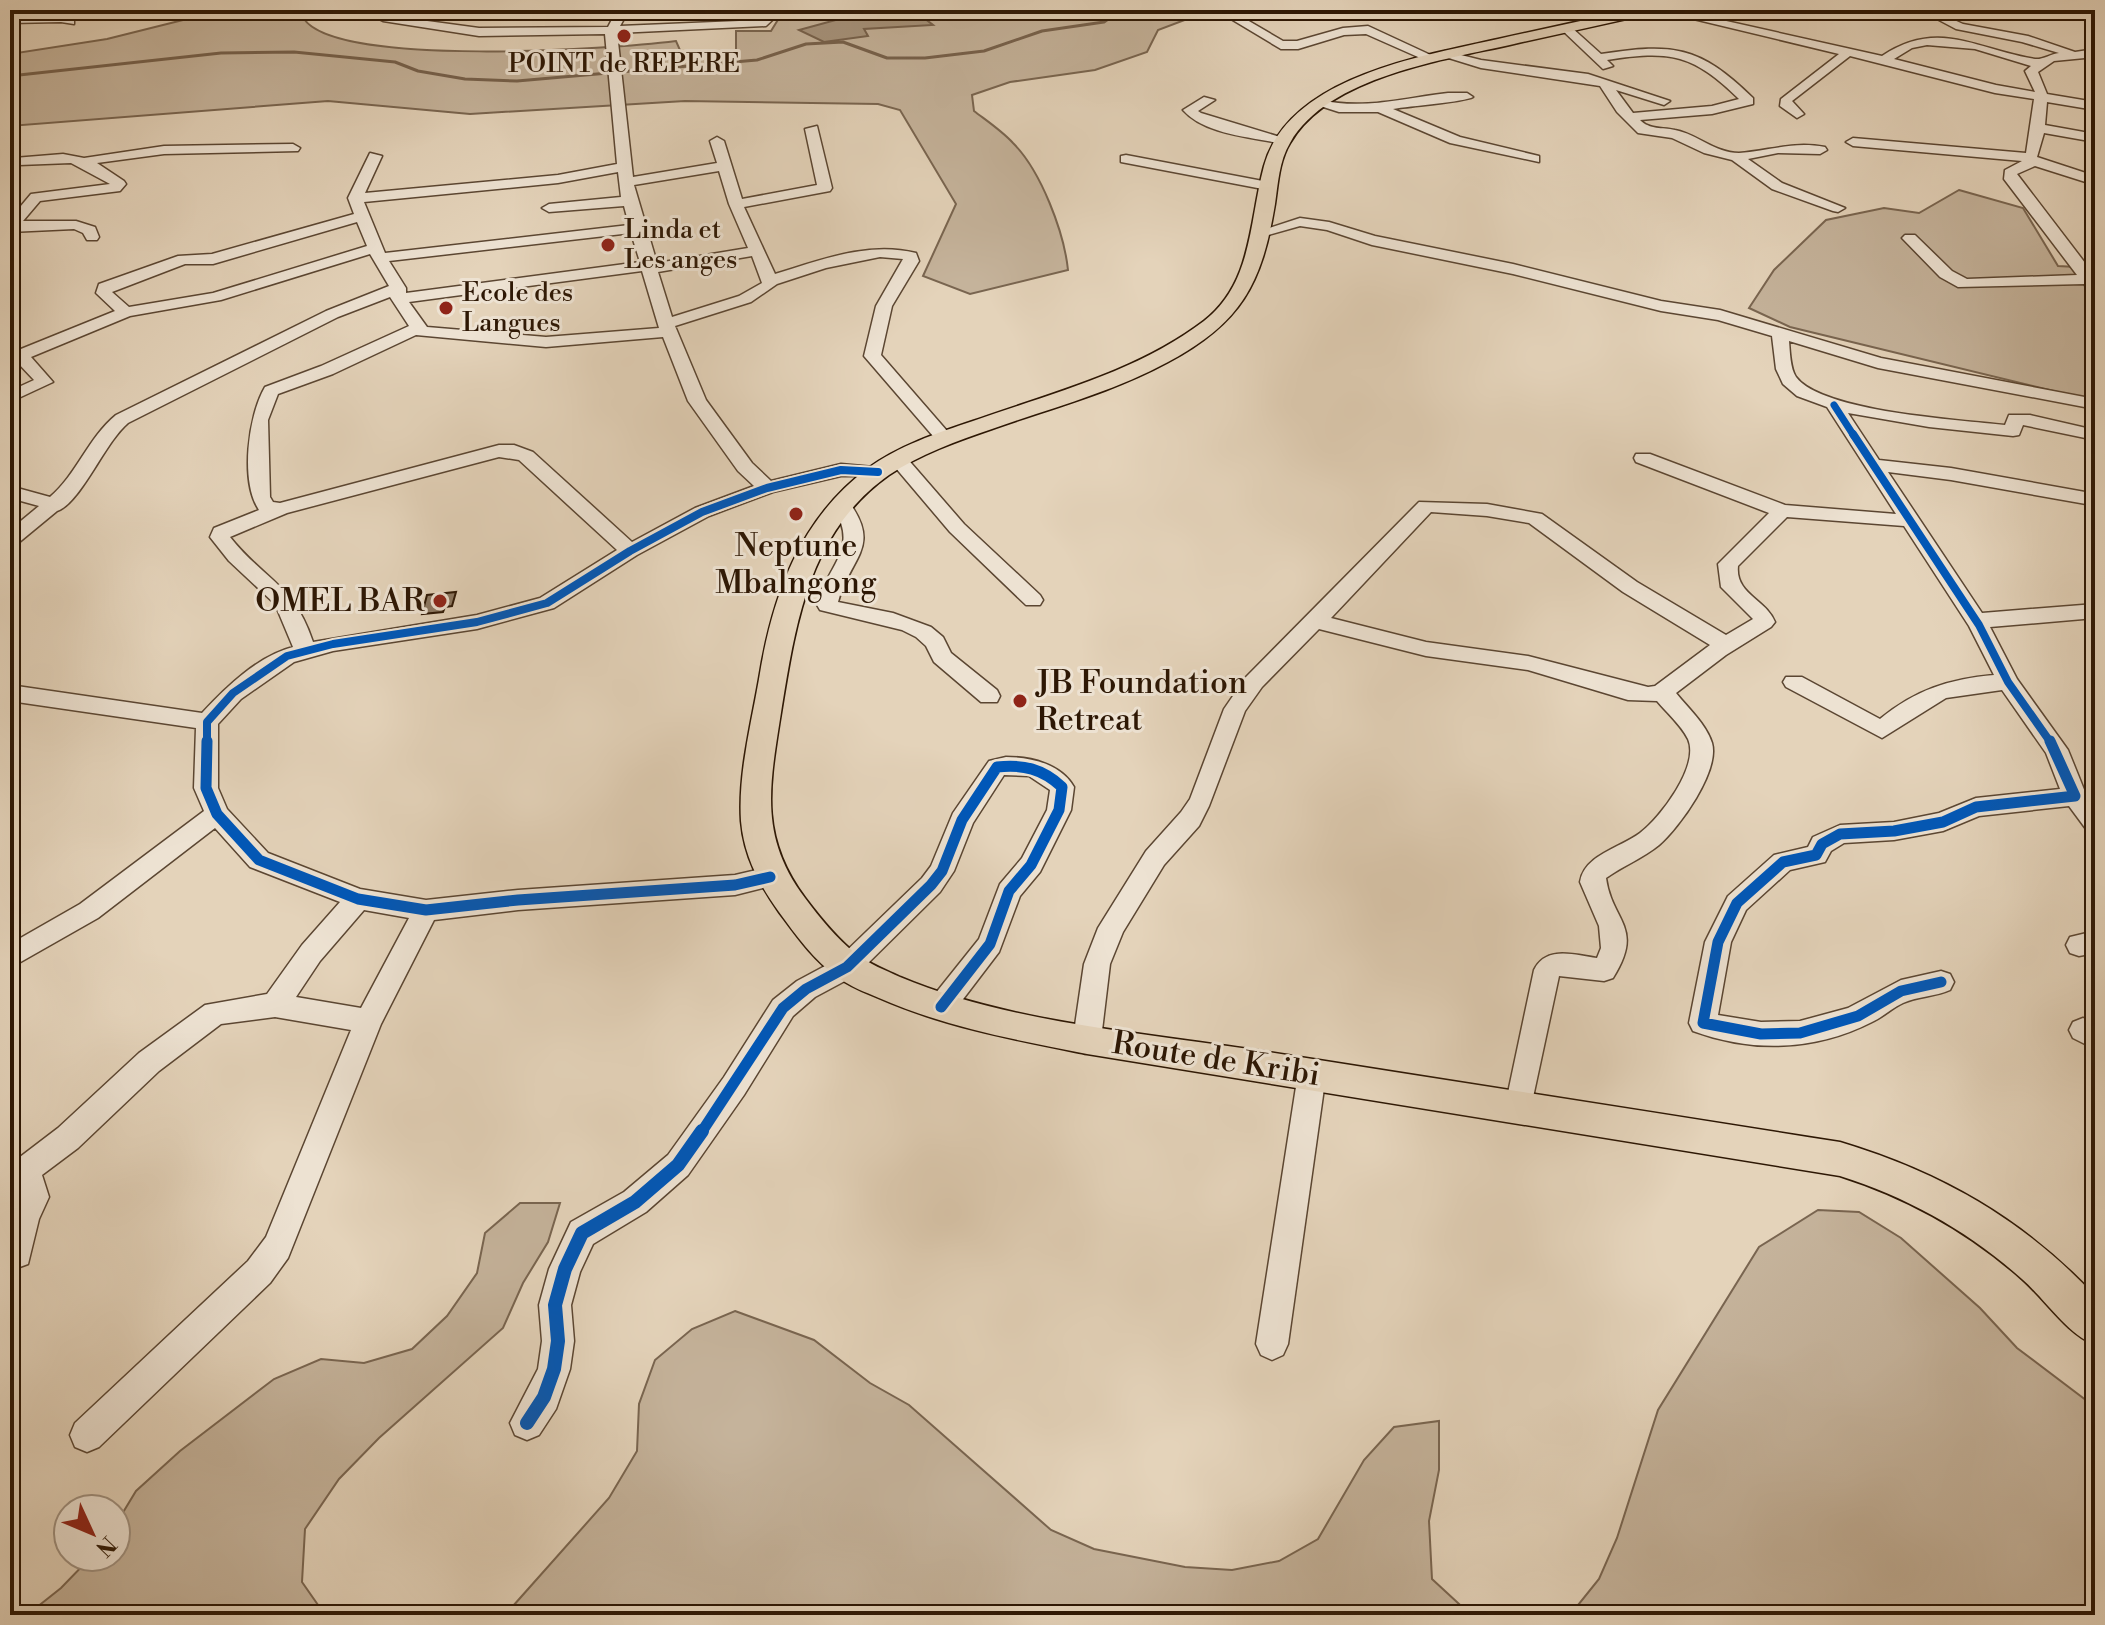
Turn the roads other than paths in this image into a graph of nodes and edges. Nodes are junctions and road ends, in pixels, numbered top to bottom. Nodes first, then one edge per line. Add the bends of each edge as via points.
1 (623, 10) edge
2 (777, 10) edge
3 (1222, 10) edge
4 (1649, 10) edge
5 (1662, 10) edge
6 (1955, 10) edge
7 (383, 18) dead end
8 (10, 20) edge
9 (70, 22) dead end
10 (1567, 29) junction
11 (611, 33) junction
12 (2018, 38) junction
13 (1847, 53) junction
14 (2072, 53) junction
15 (2095, 53) edge
16 (1438, 57) junction
17 (1595, 58) junction
18 (1884, 60) junction
19 (2038, 64) junction
20 (1605, 84) junction
21 (2040, 96) junction
22 (1467, 97) dead end
23 (1209, 100) dead end
24 (1320, 104) junction
25 (2095, 106) edge
26 (1383, 110) junction
27 (1797, 114) dead end
28 (1629, 117) junction
29 (2038, 128) junction
30 (812, 129) dead end
31 (1960, 136) dead end
32 (2095, 138) edge
33 (1283, 140) junction
34 (717, 141) dead end
35 (1853, 142) dead end
36 (293, 148) dead end
37 (1820, 150) dead end
38 (2033, 155) junction
39 (375, 156) dead end
40 (1737, 157) junction
41 (1126, 159) dead end
42 (1534, 159) dead end
43 (19, 161) dead end
44 (87, 161) junction
45 (726, 166) junction
46 (625, 175) junction
47 (2095, 181) edge
48 (1268, 186) junction
49 (355, 198) junction
50 (630, 201) junction
51 (736, 204) junction
52 (549, 208) dead end
53 (1838, 208) dead end
54 (362, 216) junction
55 (12, 227) edge
56 (637, 228) junction
57 (1261, 233) junction
58 (92, 237) dead end
59 (1910, 238) dead end
60 (757, 251) junction
61 (377, 253) junction
62 (650, 267) junction
63 (770, 281) junction
64 (2093, 284) edge
65 (398, 294) junction
66 (126, 312) junction
67 (417, 328) junction
68 (667, 328) junction
69 (1780, 332) junction
70 (13, 354) edge
71 (10, 397) edge
72 (2095, 404) edge
73 (1834, 405) junction
74 (2095, 435) edge
75 (945, 439) junction
76 (1643, 458) dead end
77 (1876, 465) junction
78 (888, 466) junction
79 (767, 488) junction
80 (10, 492) edge
81 (2095, 495) edge
82 (56, 505) junction
83 (842, 506) junction
84 (280, 509) junction
85 (1782, 511) junction
86 (1911, 521) junction
87 (10, 540) edge
88 (630, 551) junction
89 (1033, 600) dead end
90 (2095, 611) edge
91 (1316, 621) junction
92 (1976, 621) junction
93 (1726, 645) junction
94 (305, 651) junction
95 (1794, 682) dead end
96 (2008, 682) junction
97 (1662, 692) junction
98 (10, 693) edge
99 (989, 696) dead end
100 (207, 722) junction
101 (2075, 796) junction
102 (217, 814) junction
103 (2095, 822) edge
104 (770, 877) junction
105 (358, 899) junction
106 (426, 910) junction
107 (10, 957) edge
108 (847, 967) junction
109 (1941, 982) dead end
110 (275, 1005) junction
111 (941, 1007) junction
112 (368, 1021) junction
113 (1087, 1039) junction
114 (1312, 1074) junction
115 (1519, 1107) junction
116 (17, 1253) dead end
117 (2095, 1325) edge
118 (1272, 1344) dead end
119 (527, 1423) dead end
120 (87, 1435) dead end

1 - 11 street
2 - 11 street via 758,25
3 - 16 street via 1281,45 1368,30
4 - 10 main road
5 - 13 street
6 - 12 street via 1945,20
7 - 11 street via 479,32
8 - 9 street
10 - 16 main road
10 - 17 street
11 - 46 street
12 - 14 street
12 - 19 street
13 - 18 street
13 - 27 street via 1787,99
14 - 15 street
14 - 19 street
16 - 20 street
16 - 24 main road via 1386,71
17 - 20 street via 1661,97
17 - 28 street via 1679,54 1748,101 1712,110
18 - 19 street via 1910,44 1935,42 1977,45
18 - 21 street
19 - 21 street via 2031,71
20 - 28 street
21 - 25 street
21 - 29 street
22 - 26 street
23 - 33 street via 1189,110 1192,115
24 - 26 street
24 - 33 main road
26 - 42 street via 1455,140
28 - 40 street via 1643,130 1675,134
29 - 32 street
29 - 38 street
30 - 51 street via 825,188
31 - 38 street
33 - 48 main road, Route de Kribi
34 - 45 street
35 - 38 street
36 - 44 street via 137,152
37 - 40 street via 1778,149
38 - 47 street
38 - 64 street via 2010,173 2011,179
39 - 49 street
40 - 53 street via 1777,186
41 - 48 street
43 - 44 street
44 - 55 street via 119,186 36,197
45 - 46 street
45 - 51 street
46 - 49 street
46 - 50 street
48 - 57 main road, Route de Kribi
49 - 54 street
50 - 52 street
50 - 56 street
51 - 60 street
54 - 61 street
54 - 66 street via 213,259 183,259 105,287 104,293
55 - 58 street via 76,225 90,230
56 - 61 street
56 - 62 street
57 - 69 street via 1300,222 1329,226
57 - 75 main road, Route de Kribi via 1246,285 1235,302 1188,341 1116,376
59 - 64 street via 1946,274 1964,284
60 - 62 street
60 - 63 street
61 - 65 street
61 - 66 street via 215,297
62 - 65 street
62 - 68 street
63 - 68 street via 745,299
63 - 75 street via 858,256 911,256 876,324 872,356
65 - 67 street
65 - 82 street via 332,314 122,419
66 - 70 street
67 - 68 street via 546,342
67 - 84 street via 271,391 259,420 260,497 267,507
68 - 79 street via 706,417
69 - 72 street via 1878,363
69 - 73 street via 1791,384
70 - 71 street via 44,382
73 - 74 street via 2013,431 2015,419 2030,420
73 - 77 street
75 - 78 main road, Route de Kribi
76 - 85 street
77 - 81 street via 2086,498
77 - 86 street
78 - 79 street via 841,470
78 - 83 main road, Route de Kribi
78 - 89 street
79 - 88 street via 702,512
80 - 82 street
82 - 87 street
83 - 99 street via 855,529 827,605 913,626
83 - 104 main road, Route de Kribi via 798,569 783,612 757,786 758,840
84 - 88 street via 418,470 514,451 526,456
84 - 94 street via 221,532 220,537 291,611
85 - 86 street
85 - 93 street via 1728,564 1729,586 1764,622
86 - 92 street
88 - 94 street via 547,603 477,622
90 - 92 street
91 - 93 street via 1426,506 1535,518 1630,587
91 - 97 street via 1426,649 1528,663 1628,692
91 - 113 street via 1254,682 1235,709 1195,809 1155,858 1111,928 1097,964
92 - 96 street
93 - 97 street
94 - 100 street via 256,675
95 - 96 street via 1882,730 1936,690
96 - 101 street via 2056,750
97 - 115 street via 1700,738 1701,769 1649,839 1594,874 1614,925 1609,963 1604,970 1555,964 1547,970
98 - 100 street
100 - 102 street via 206,788
101 - 103 street
101 - 109 street via 1976,807 1943,822 1894,831 1840,834 1822,844 1816,855 1783,862 1737,903 1718,942 1703,1023 1737,1034 1779,1037 1831,1026 1860,1016 1895,994
102 - 105 street via 259,860
102 - 107 street via 89,911
104 - 106 street via 735,885
104 - 108 main road, Route de Kribi
105 - 106 street
105 - 110 street
106 - 112 street
108 - 111 main road, Route de Kribi
108 - 111 street via 942,871 962,820 997,767 1017,763 1051,776 1062,787 1059,810 1031,865 1009,891 990,944
108 - 119 street via 783,1008 678,1165 635,1202 582,1233 555,1305 554,1369
110 - 112 street
110 - 116 street via 215,1013 200,1021 30,1167 27,1177 34,1197
111 - 113 main road, Route de Kribi
112 - 120 street via 277,1247 259,1272
113 - 114 main road, Route de Kribi
114 - 115 main road, Route de Kribi
114 - 118 street
115 - 117 main road, Route de Kribi via 1888,1171 1976,1217 2024,1254

